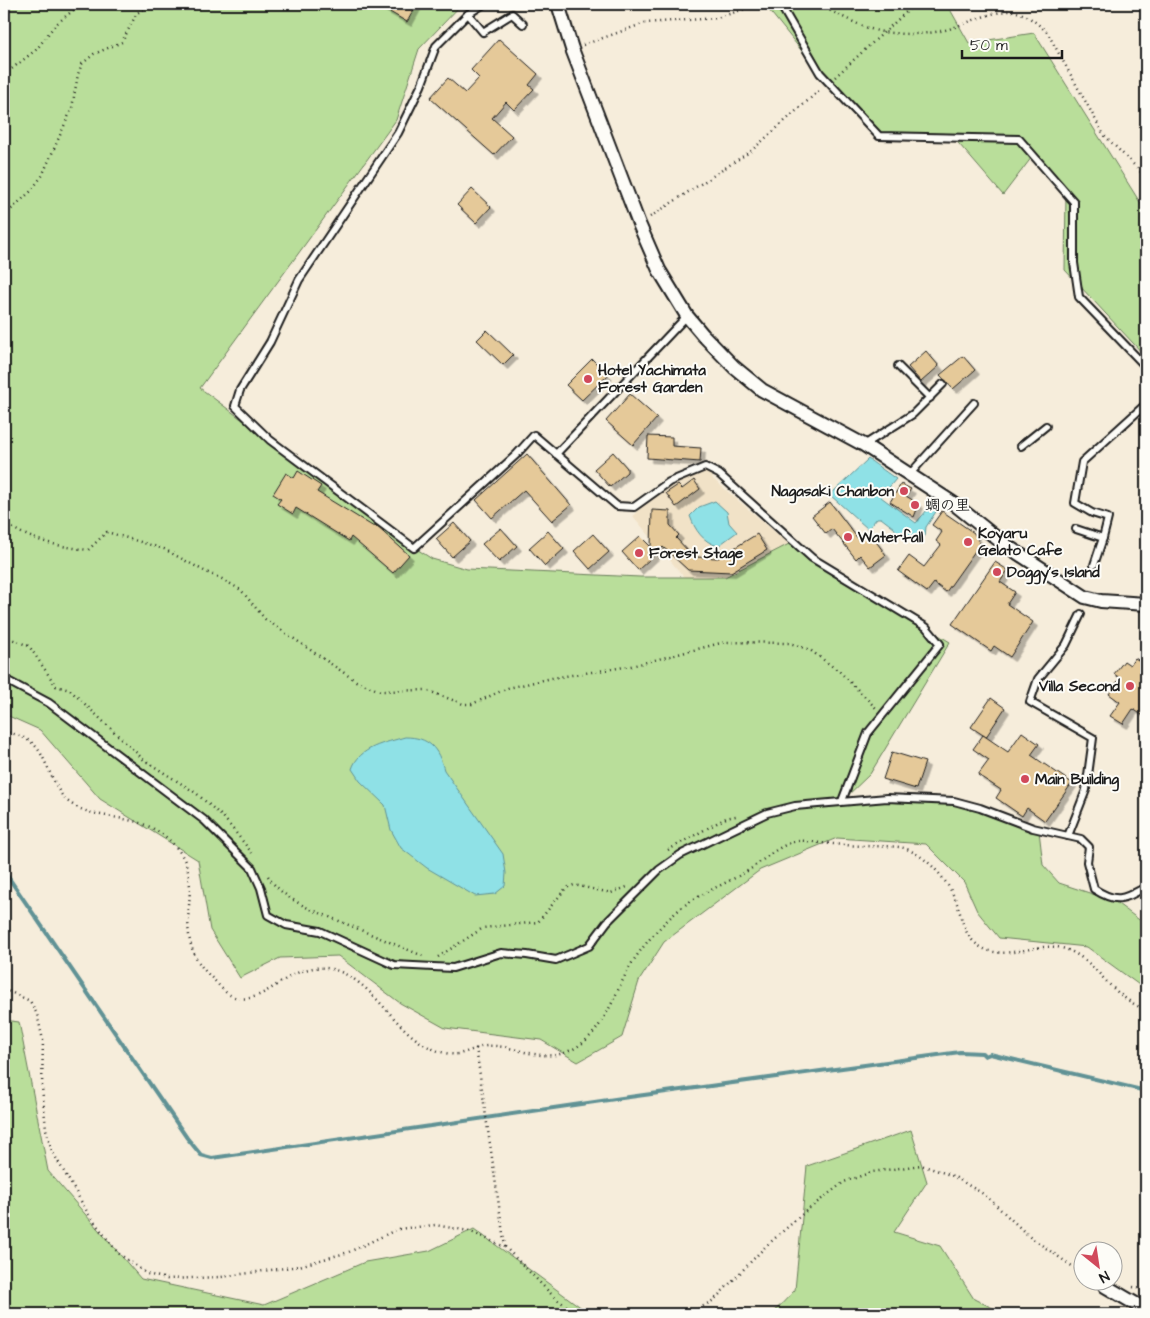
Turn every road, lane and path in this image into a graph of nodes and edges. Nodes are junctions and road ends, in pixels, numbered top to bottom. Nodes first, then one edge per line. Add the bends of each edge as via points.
1 (80, 4) edge
2 (153, 4) edge
3 (484, 4) edge
4 (558, 4) edge
5 (760, 4) edge
6 (780, 4) edge
7 (811, 4) edge
8 (915, 4) edge
9 (468, 14) junction
10 (523, 24) dead end
11 (572, 49) junction
12 (4, 75) edge
13 (834, 77) dead end
14 (827, 84) dead end
15 (1146, 176) edge
16 (4, 216) edge
17 (639, 224) junction
18 (686, 316) junction
19 (898, 366) dead end
20 (1146, 367) edge
21 (943, 384) dead end
22 (930, 398) junction
23 (974, 402) dead end
24 (1146, 404) edge
25 (1046, 426) dead end
26 (864, 445) junction
27 (1021, 446) dead end
28 (556, 454) junction
29 (909, 475) junction
30 (4, 522) edge
31 (1076, 529) dead end
32 (1103, 538) junction
33 (1094, 565) dead end
34 (1146, 604) edge
35 (1081, 614) dead end
36 (4, 636) edge
37 (4, 679) edge
38 (882, 714) junction
39 (4, 731) edge
40 (842, 801) junction
41 (743, 814) dead end
42 (1068, 836) junction
43 (664, 853) dead end
44 (254, 856) dead end
45 (263, 870) dead end
46 (628, 887) dead end
47 (1146, 887) edge
48 (428, 957) dead end
49 (435, 958) dead end
50 (4, 989) edge
51 (1146, 1011) edge
52 (476, 1048) junction
53 (505, 1246) junction
54 (1072, 1266) edge
55 (1112, 1290) edge
56 (1146, 1310) edge
57 (578, 1314) edge
58 (690, 1314) edge

1 - 12 path via 55,26 37,49
2 - 16 path via 138,14 122,42 94,54 82,64 72,108 42,176
3 - 9 lane
4 - 11 street
5 - 11 path via 717,18 645,22
6 - 20 lane via 820,73 879,136 1019,140 1074,202 1074,263 1079,297
7 - 15 path via 862,27 890,33 924,34 1012,11 1033,20 1047,32 1104,135
8 - 13 path
9 - 10 lane via 483,32 512,14
9 - 28 lane via 436,46 398,133 299,280 270,342 240,390 235,406 270,440 414,548 534,435
11 - 17 street
14 - 17 path via 751,151
17 - 18 street via 659,270
18 - 26 street via 734,367 762,390
18 - 28 lane
19 - 22 lane
21 - 22 lane
22 - 26 lane via 913,414
23 - 29 lane
24 - 32 lane via 1082,462 1076,503 1108,518
25 - 27 lane
26 - 29 street
28 - 38 lane via 617,506 634,507 669,482 705,467 719,474 812,558 926,627 940,644
29 - 34 street via 953,502 1004,544 1085,597
30 - 38 path via 40,542 58,546 88,550 107,532 164,549 241,590 265,619 356,681 380,691 426,690 463,704 472,704 508,688 630,666 725,642 790,643 810,650 840,672
31 - 32 lane
32 - 33 lane
35 - 42 lane via 1066,645 1038,679 1030,702 1093,738 1086,790
36 - 44 path via 29,646 56,686 70,690 144,760 196,794 224,818
37 - 40 lane via 49,703 204,820 252,868 262,888 268,915 286,925 320,931 394,965 453,968 500,953 556,960 589,946 607,922 659,870 680,854 767,813
38 - 40 lane via 868,733
39 - 52 path via 36,744 65,799 86,811 138,820 178,849 190,886 187,932 191,952 206,974 230,996 256,997 302,968 326,966 346,974 370,992 417,1041 454,1055
40 - 42 lane via 916,798 954,801 1033,828
41 - 43 path via 726,818
42 - 47 lane via 1081,838 1089,847 1087,862 1094,889 1115,900 1127,898
45 - 48 path via 273,884 294,901
46 - 49 path via 611,893 574,884 566,888 538,922 483,928
50 - 53 path via 30,1001 38,1014 43,1040 44,1112 52,1151 89,1215 118,1253 147,1274 167,1279 221,1277 299,1266 349,1252 398,1229 435,1225 469,1231
51 - 52 path via 1120,994 1091,963 1073,951 1055,946 1010,953 986,950 974,942 964,929 955,898 928,861 901,847 799,841 775,851 749,870 685,905 660,927 636,957 608,1012 591,1034 571,1051 536,1056 501,1047
52 - 53 path
53 - 57 path via 555,1298
54 - 58 path via 1030,1237 985,1195 953,1176 921,1165 872,1172 844,1182 772,1240 714,1300
55 - 56 street

